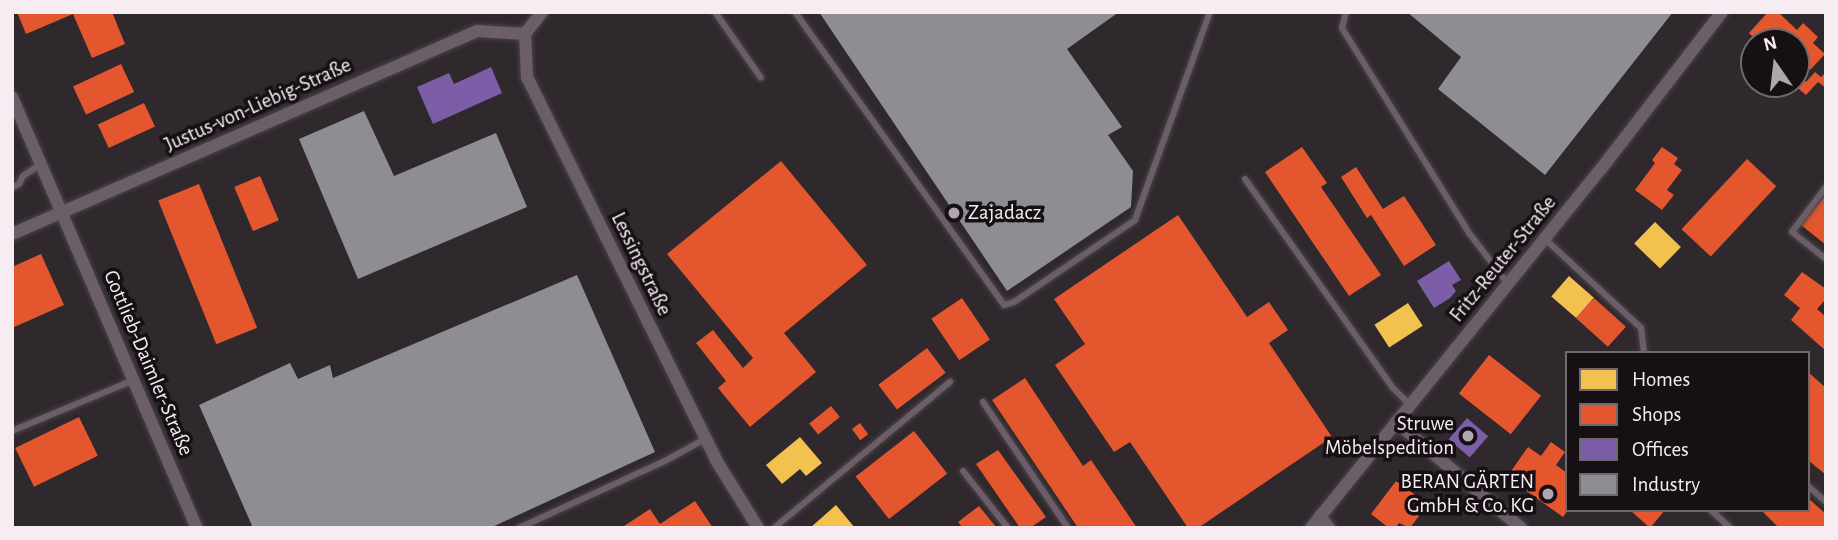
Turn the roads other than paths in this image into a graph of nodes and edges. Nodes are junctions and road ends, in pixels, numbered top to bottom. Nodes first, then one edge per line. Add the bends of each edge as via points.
1 (542, 12) edge
2 (715, 12) edge
3 (795, 12) edge
4 (1210, 12) edge
5 (1346, 12) edge
6 (1722, 12) edge
7 (525, 34) junction
8 (761, 78) dead end
9 (12, 97) edge
10 (41, 164) junction
11 (1245, 179) dead end
12 (1826, 187) edge
13 (12, 188) edge
14 (63, 214) junction
15 (12, 234) edge
16 (1545, 239) junction
17 (1826, 259) edge
18 (1508, 284) junction
19 (1644, 351) edge
20 (134, 380) junction
21 (950, 382) dead end
22 (983, 402) dead end
23 (1410, 405) junction
24 (1396, 422) junction
25 (12, 431) edge
26 (705, 439) junction
27 (963, 471) dead end
28 (1810, 488) edge
29 (1826, 502) edge
30 (1713, 512) edge
31 (1320, 516) junction
32 (197, 528) edge
33 (519, 528) edge
34 (758, 528) edge
35 (774, 528) edge
36 (1008, 528) edge
37 (1069, 528) edge
38 (1311, 528) edge
39 (1329, 528) edge
40 (1521, 528) edge
41 (1730, 528) edge

1 - 7 street
2 - 8 lane
3 - 4 lane via 1004,305 1135,220
5 - 18 lane via 1342,28 1469,233
6 - 16 street, Fritz-Reuter-Straße
7 - 14 street, Justus-von-Liebig-Straße via 477,31
7 - 26 street, Lessingstraße via 527,77
9 - 10 street, Gottlieb-Daimler-Straße
10 - 13 lane
10 - 14 street, Gottlieb-Daimler-Straße
11 - 23 lane
12 - 17 lane via 1792,232
14 - 15 street, Justus-von-Liebig-Straße
14 - 20 street, Gottlieb-Daimler-Straße
16 - 18 street, Fritz-Reuter-Straße
16 - 19 lane via 1641,328
18 - 23 street, Fritz-Reuter-Straße
20 - 25 lane
20 - 32 street, Gottlieb-Daimler-Straße
21 - 35 lane
22 - 37 lane
23 - 24 street, Fritz-Reuter-Straße
24 - 31 street, Fritz-Reuter-Straße
24 - 40 street
26 - 33 lane
26 - 34 street, Lessingstraße
27 - 36 lane
28 - 29 lane
30 - 41 lane
31 - 38 street, Fritz-Reuter-Straße
31 - 39 street

